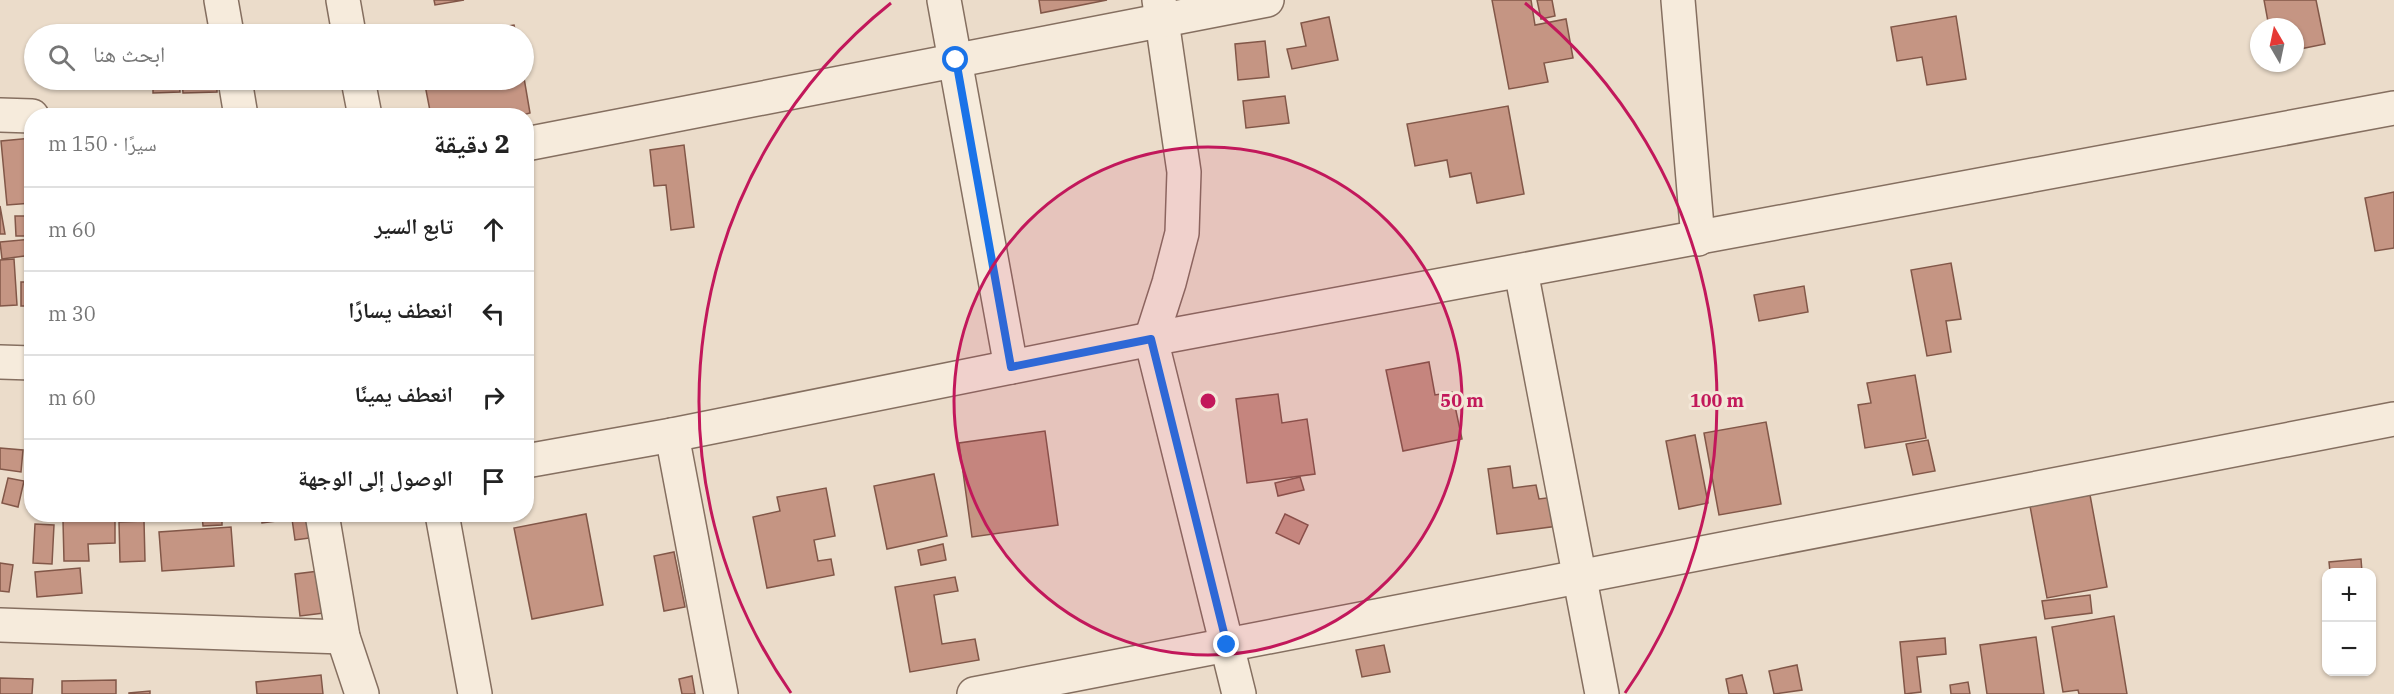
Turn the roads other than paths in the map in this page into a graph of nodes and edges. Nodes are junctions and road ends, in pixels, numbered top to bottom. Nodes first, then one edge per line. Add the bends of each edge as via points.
1 (221, 0) edge
2 (343, 0) edge
3 (944, 0) edge
4 (1267, 0) edge
5 (1678, 0) edge
6 (1161, 10) edge
7 (225, 24) edge
8 (347, 24) edge
9 (956, 60) junction
10 (237, 90) edge
11 (360, 90) edge
12 (240, 108) edge
13 (363, 108) edge
14 (2394, 108) edge
15 (0, 115) edge
16 (24, 116) edge
17 (534, 142) edge
18 (1698, 239) junction
19 (1521, 271) junction
20 (1151, 339) junction
21 (0, 362) edge
22 (24, 363) edge
23 (1011, 367) junction
24 (2394, 419) edge
25 (672, 435) junction
26 (534, 460) edge
27 (323, 522) edge
28 (443, 522) edge
29 (1580, 576) junction
30 (0, 625) edge
31 (343, 637) junction
32 (1227, 645) junction
33 (362, 694) edge
34 (475, 694) edge
35 (721, 694) edge
36 (974, 694) edge
37 (1239, 694) edge
38 (1602, 694) edge

1 - 7 street
2 - 8 street
3 - 9 street
4 - 6 street
5 - 18 street
6 - 9 street
6 - 20 street via 1184,182 1182,233
9 - 17 street
9 - 23 street
10 - 12 street
11 - 13 street
14 - 18 street
15 - 16 street
18 - 19 street
19 - 20 street
19 - 29 street
20 - 23 street
20 - 32 street
21 - 22 street
23 - 25 street
24 - 29 street
25 - 26 street
25 - 35 street
27 - 31 street
28 - 34 street
29 - 32 street
29 - 38 street
30 - 31 street
31 - 33 street
32 - 36 street
32 - 37 street

